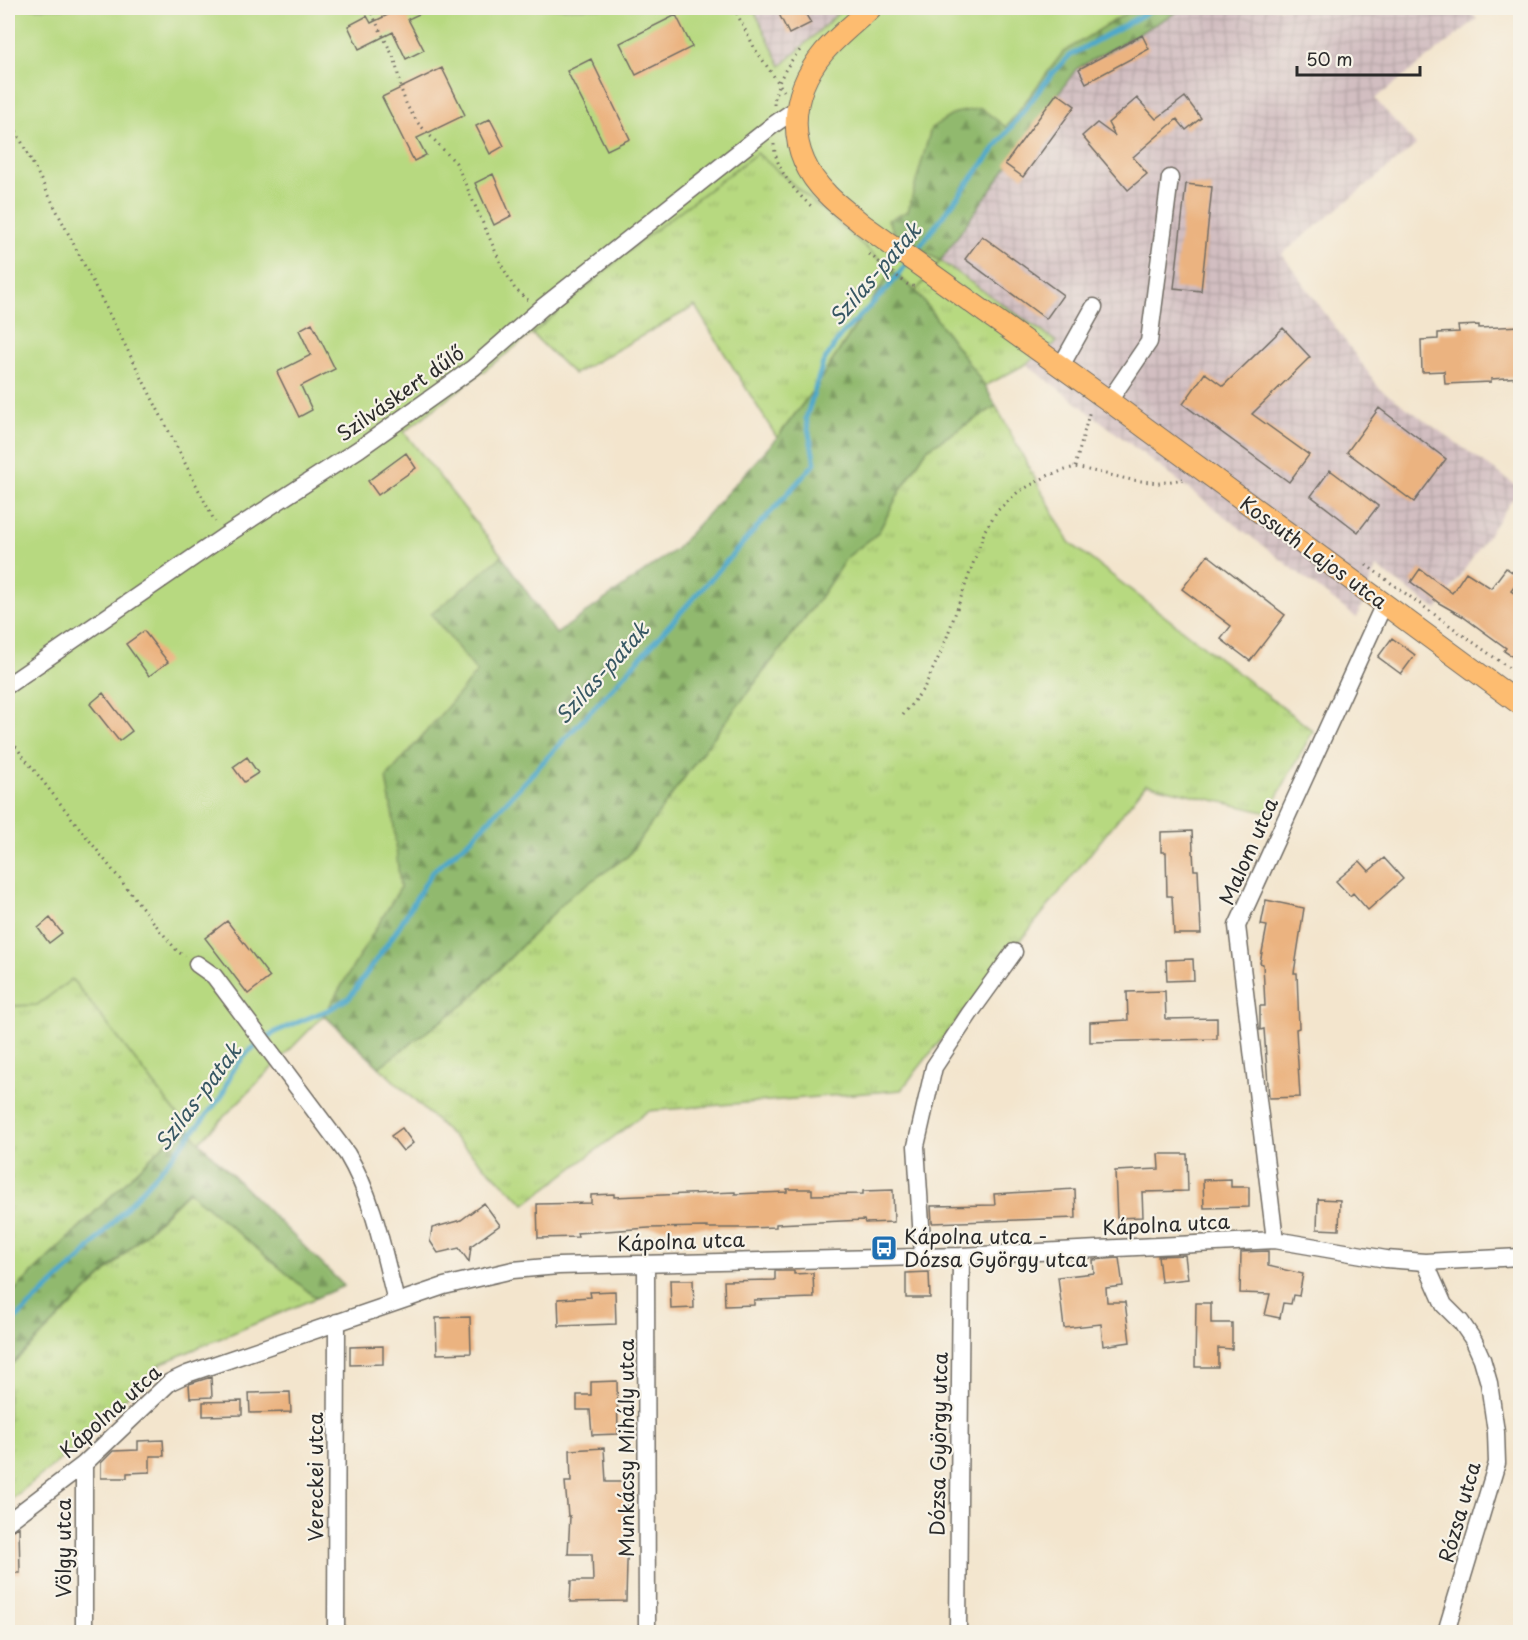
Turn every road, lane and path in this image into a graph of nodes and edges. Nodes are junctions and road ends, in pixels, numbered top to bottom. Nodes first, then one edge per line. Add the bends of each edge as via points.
1 (369, 8) edge
2 (734, 8) edge
3 (871, 8) edge
4 (796, 109) junction
5 (8, 115) edge
6 (1170, 178) dead end
7 (891, 273) dead end
8 (907, 284) dead end
9 (544, 306) junction
10 (1094, 307) dead end
11 (1060, 366) junction
12 (1105, 398) junction
13 (1195, 464) junction
14 (1075, 466) junction
15 (223, 537) junction
16 (1358, 560) dead end
17 (1384, 604) junction
18 (1521, 676) edge
19 (8, 685) edge
20 (1521, 704) edge
21 (903, 715) dead end
22 (8, 737) edge
23 (1014, 952) dead end
24 (197, 964) joint
25 (1275, 1240) junction
26 (923, 1256) junction
27 (962, 1256) junction
28 (1521, 1257) edge
29 (1425, 1262) junction
30 (646, 1263) junction
31 (396, 1301) junction
32 (337, 1322) junction
33 (84, 1464) junction
34 (8, 1522) edge
35 (84, 1632) edge
36 (336, 1632) edge
37 (647, 1632) edge
38 (957, 1632) edge
39 (1446, 1632) edge

1 - 9 path via 395,60 407,105 418,123 456,163 515,289 527,300
2 - 4 path via 755,49
3 - 4 main road, Kossuth Lajos utca via 824,53 804,83
4 - 9 street, Szilváskert dűlő
4 - 11 main road, Kossuth Lajos utca via 796,138 802,157 827,194 862,224
5 - 15 path
6 - 12 street via 1149,342
7 - 8 path
9 - 15 street, Szilváskert dűlő via 473,368 359,449
10 - 11 street
11 - 12 main road, Kossuth Lajos utca
12 - 13 main road, Kossuth Lajos utca
12 - 14 path via 1090,409
13 - 14 path via 1183,479 1159,483
13 - 17 main road, Kossuth Lajos utca
14 - 21 path via 1018,492 997,511 985,530 943,648 924,688
15 - 19 street, Szilváskert dűlő
16 - 18 path
17 - 20 main road, Kossuth Lajos utca
17 - 25 street, Malom utca via 1237,926
22 - 24 path via 178,952
23 - 26 street via 934,1067 916,1146
24 - 31 street via 214,976 358,1173
25 - 27 street, Kápolna utca
25 - 29 street, Kápolna utca
26 - 27 street, Kápolna utca
26 - 30 street, Kápolna utca
27 - 38 street, Dózsa György utca
28 - 29 street
29 - 39 street, Rózsa utca via 1444,1305 1461,1322 1482,1359 1496,1432 1497,1463
30 - 31 street, Kápolna utca via 513,1270
30 - 37 street, Munkácsy Mihály utca
31 - 32 street, Kápolna utca
32 - 33 street, Kápolna utca via 170,1382
32 - 36 street, Vereckei utca
33 - 34 street, Kápolna utca
33 - 35 street, Völgy utca

